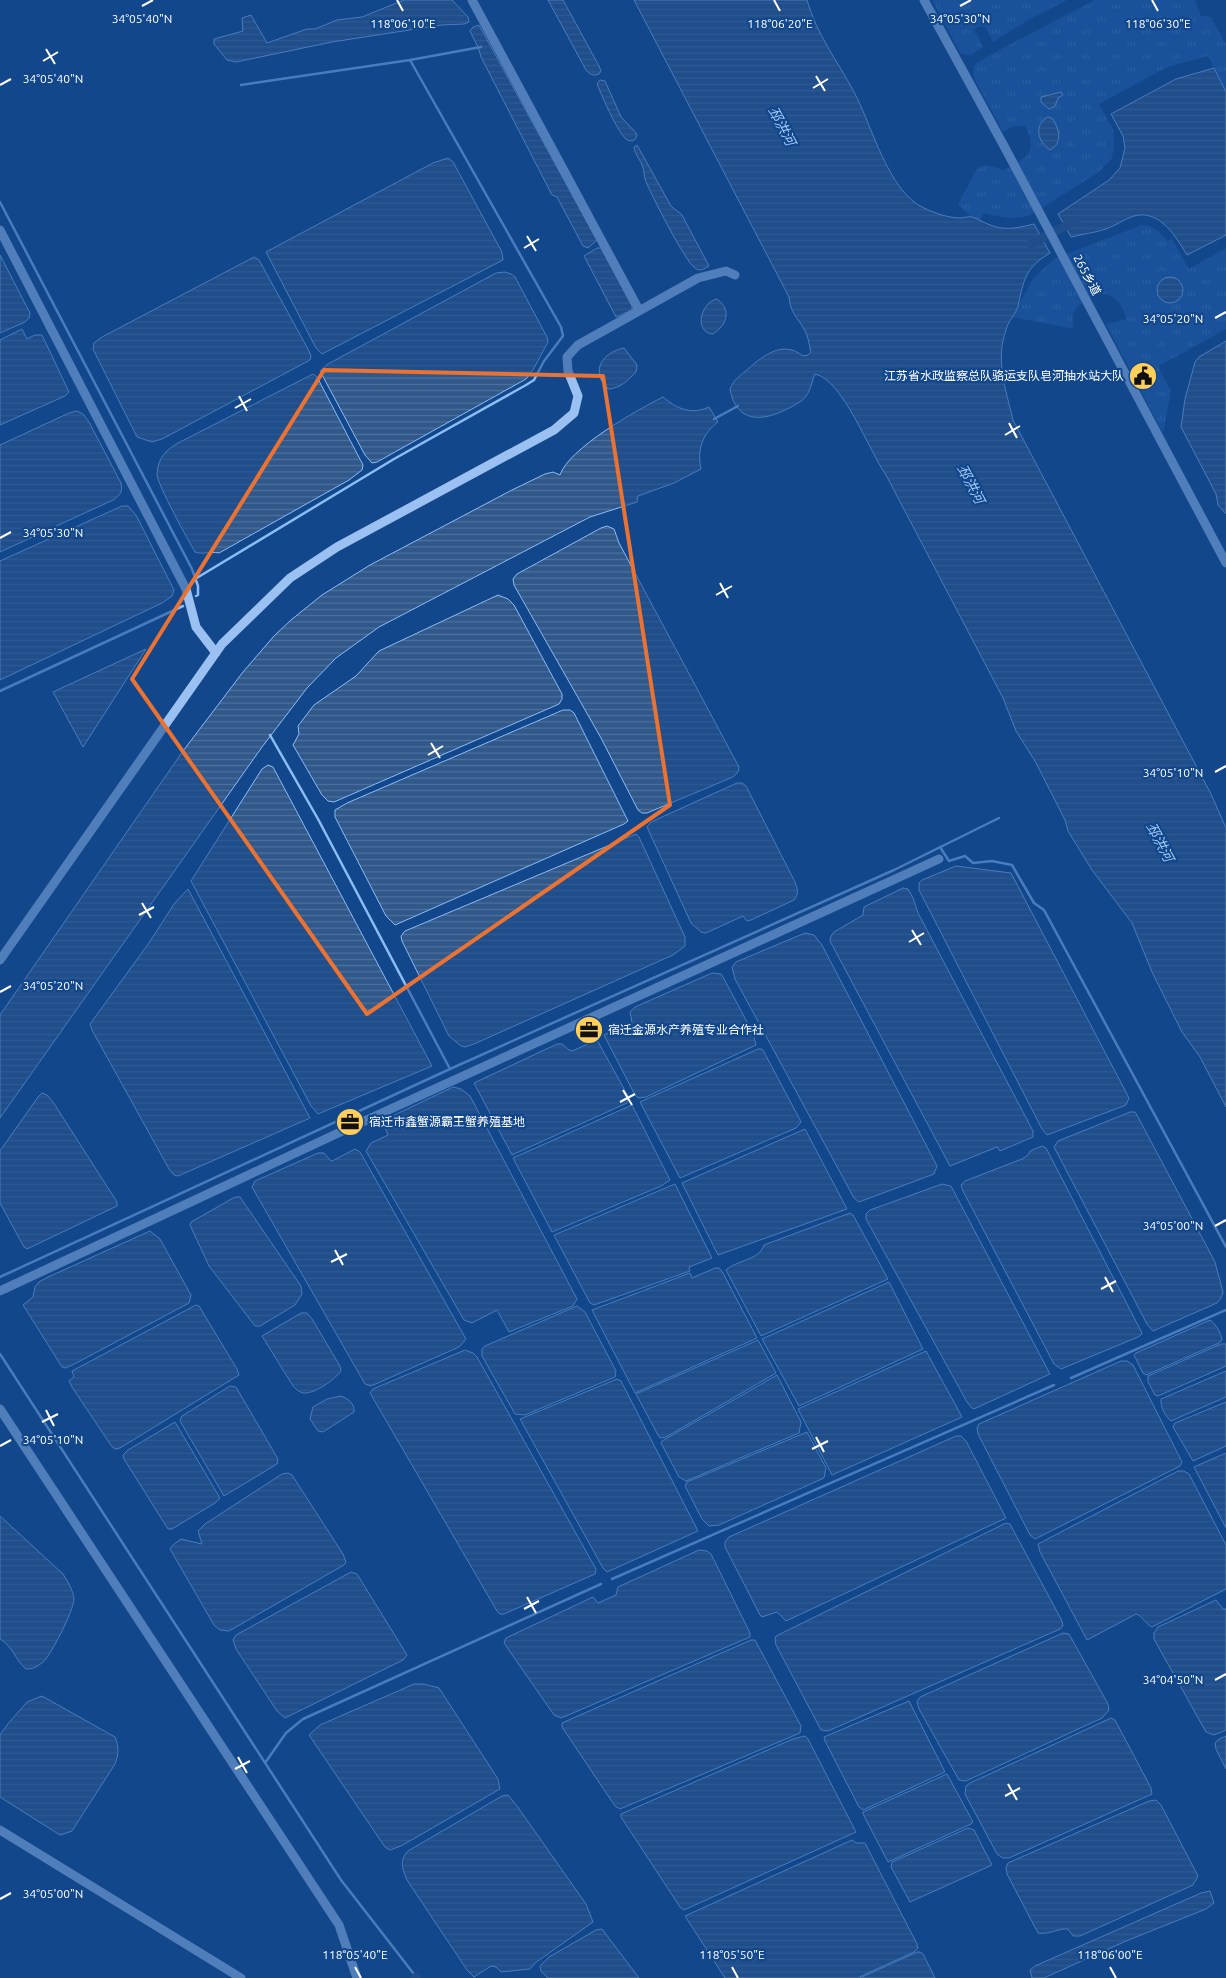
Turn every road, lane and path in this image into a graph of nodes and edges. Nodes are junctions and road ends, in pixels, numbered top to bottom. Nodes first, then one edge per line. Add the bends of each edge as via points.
1 (472, 0) edge
2 (924, 0) edge
3 (0, 230) edge
4 (735, 275) dead end
5 (639, 310) junction
6 (1226, 563) edge
7 (216, 652) junction
8 (939, 859) dead end
9 (0, 960) edge
10 (0, 1291) edge
11 (0, 1409) edge
12 (0, 1830) edge
13 (242, 1978) edge
14 (357, 1978) edge

1 - 5 street
2 - 6 street, 265乡道
3 - 7 street via 186,589 196,627
4 - 5 street via 726,271 698,278
5 - 7 street via 578,344 567,357 568,371 578,396 574,413 554,430 337,547 290,578
7 - 9 street
8 - 10 street
11 - 14 street via 339,1924
12 - 13 street

